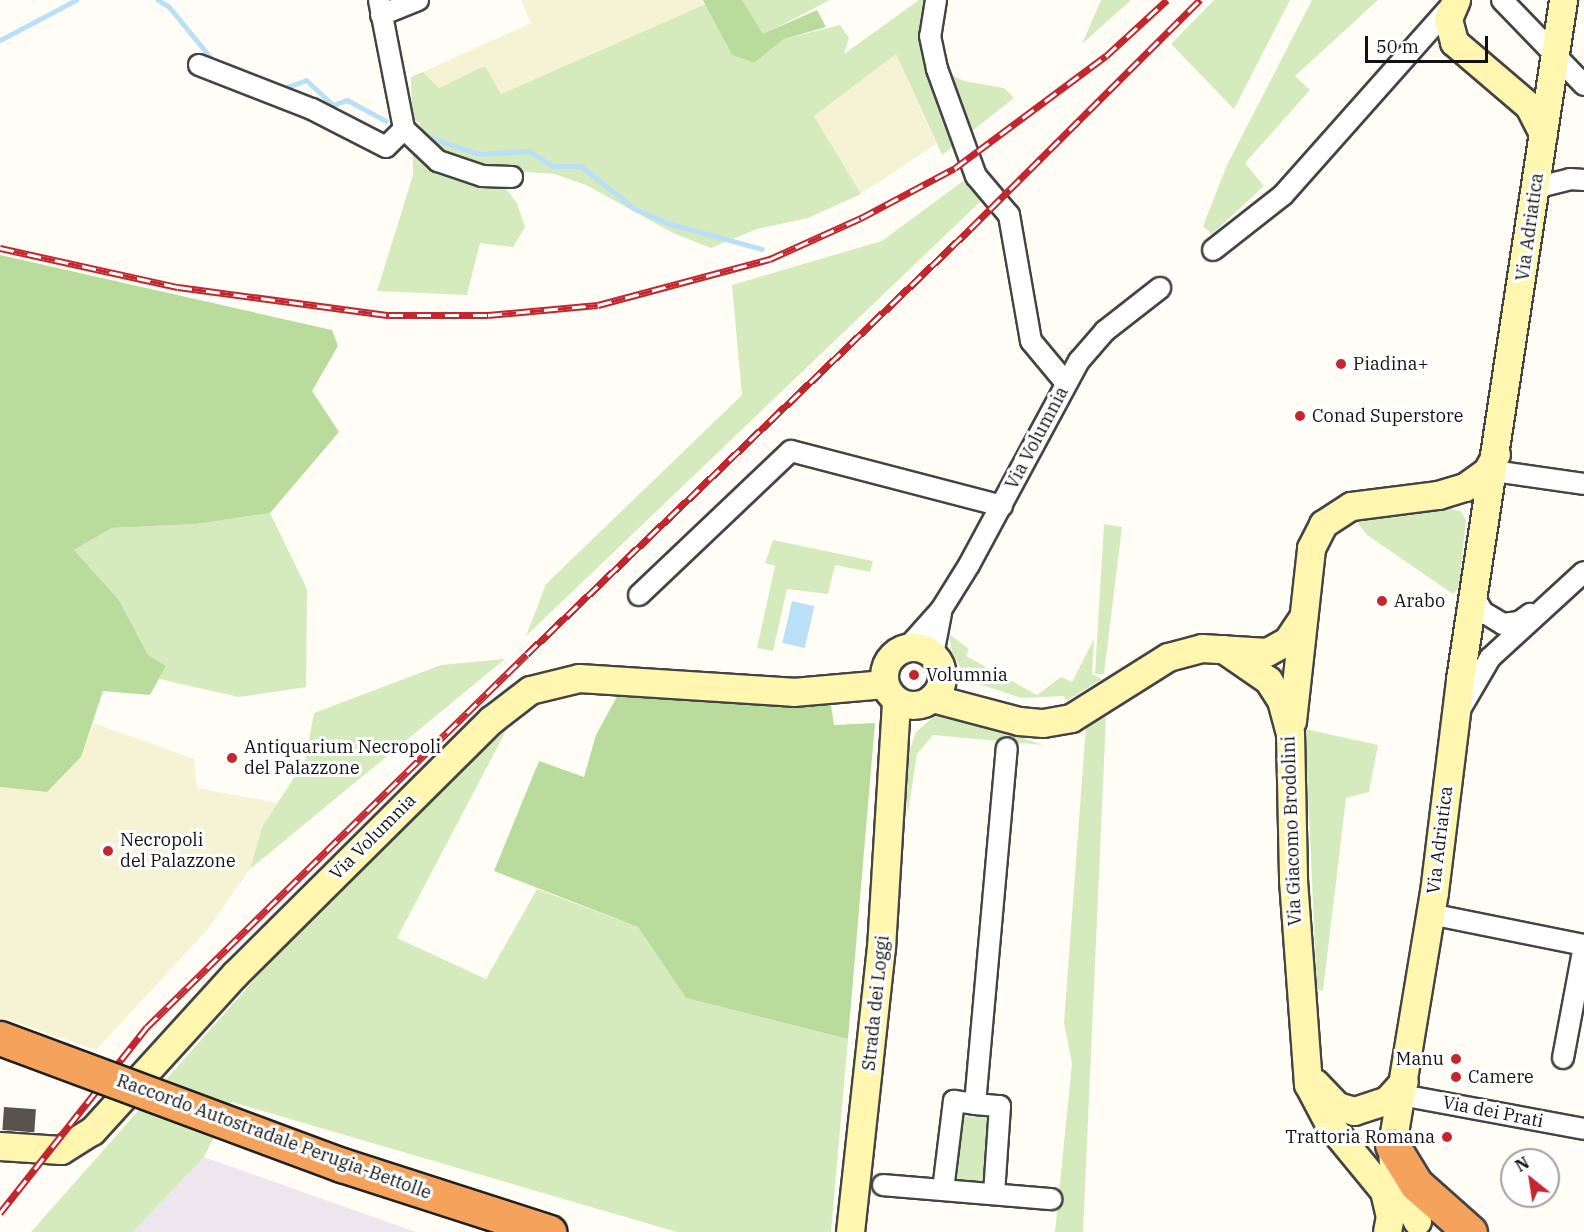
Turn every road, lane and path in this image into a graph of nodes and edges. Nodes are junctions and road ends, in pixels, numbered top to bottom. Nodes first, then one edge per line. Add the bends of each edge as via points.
1 (418, 0) edge
2 (936, 0) edge
3 (1502, 0) edge
4 (1563, 0) edge
5 (1454, 3) edge
6 (380, 7) edge
7 (1425, 39) junction
8 (1454, 42) junction
9 (1555, 55) junction
10 (200, 65) dead end
11 (1500, 81) junction
12 (1584, 85) edge
13 (404, 129) junction
14 (1543, 134) junction
15 (512, 177) dead end
16 (1584, 180) edge
17 (1535, 188) junction
18 (1213, 250) dead end
19 (1160, 288) dead end
20 (1066, 383) junction
21 (1495, 462) junction
22 (1584, 484) edge
23 (1438, 495) junction
24 (1002, 506) junction
25 (1484, 544) junction
26 (1584, 572) edge
27 (639, 595) dead end
28 (1557, 596) junction
29 (1474, 597) junction
30 (941, 610) junction
31 (1302, 619) junction
32 (1223, 649) junction
33 (938, 664) junction
34 (905, 682) junction
35 (993, 711) junction
36 (1290, 733) junction
37 (1452, 738) junction
38 (1007, 748) dead end
39 (1431, 914) junction
40 (1584, 946) edge
41 (0, 1038) edge
42 (1563, 1058) dead end
43 (0, 1062) edge
44 (1306, 1068) junction
45 (1403, 1088) junction
46 (975, 1104) junction
47 (1584, 1129) edge
48 (1392, 1144) junction
49 (0, 1146) edge
50 (883, 1185) dead end
51 (943, 1190) junction
52 (994, 1194) junction
53 (1051, 1199) dead end
54 (1425, 1226) edge
55 (1387, 1231) edge
56 (487, 1232) edge
57 (549, 1232) edge
58 (850, 1232) edge
59 (1470, 1232) edge

1 - 6 street
2 - 20 street via 930,36 936,69 976,176 1009,215 1031,341
3 - 9 street
4 - 9 main road, Via Adriatica
5 - 7 street
5 - 8 main road via 1449,32
6 - 13 street
7 - 8 street
7 - 18 street via 1283,195
8 - 11 main road
9 - 11 main road via 1539,78
9 - 12 street
9 - 14 main road, Via Adriatica
10 - 13 street via 312,109 386,147
11 - 14 main road via 1529,106
13 - 15 street via 438,161 482,176
14 - 17 main road, Via Adriatica
16 - 17 street via 1570,179
17 - 21 main road, Via Adriatica
19 - 20 street, Via Volumnia via 1105,331
20 - 24 street, Via Volumnia
21 - 22 street
21 - 23 main road, Via Adriatica via 1479,478
21 - 25 main road, Via Adriatica
23 - 25 main road via 1470,506 1479,520
23 - 31 main road, Via Adriatica via 1351,506 1331,516 1314,540
24 - 27 street via 791,451
24 - 30 street, Via Volumnia
25 - 29 main road, Via Adriatica
26 - 28 street
28 - 29 street via 1511,625 1493,620
28 - 37 street via 1478,673
29 - 37 main road, Via Adriatica
30 - 33 street, Via Volumnia
30 - 34 street, Via Volumnia
31 - 32 main road, Via Adriatica via 1287,641 1267,652
31 - 36 main road, Via Adriatica
32 - 35 main road via 1202,648 1168,657 1071,718 1043,723 1019,721
32 - 36 main road, Via Giacomo Brodolini via 1268,680 1281,700
33 - 34 main road, Strada dei Loggi
33 - 34 main road
33 - 35 main road
34 - 35 main road
34 - 49 main road, Via Volumnia via 756,691 579,678 530,690 508,705 235,974 92,1131 61,1150
34 - 58 main road, Strada dei Loggi via 889,772 881,948
36 - 44 main road, Via Giacomo Brodolini via 1293,880
37 - 39 main road, Via Adriatica
38 - 46 street
39 - 40 street
39 - 45 main road, Via Adriatica
40 - 42 street
41 - 57 highway, Raccordo Autostradale Perugia-Bettolle, bridge via 342,1165
43 - 56 highway
44 - 45 main road via 1328,1099 1354,1111 1387,1100
44 - 55 main road, Via Giacomo Brodolini via 1312,1096 1329,1124 1384,1191 1390,1216
45 - 47 street, Via dei Prati
45 - 48 main road, Via Adriatica
46 - 51 street via 954,1101
46 - 52 street via 1000,1106
48 - 54 main road, Via Adriatica via 1394,1177
48 - 59 highway via 1416,1185
50 - 51 street
51 - 52 street
52 - 53 street
54 - 55 main road via 1401,1222

